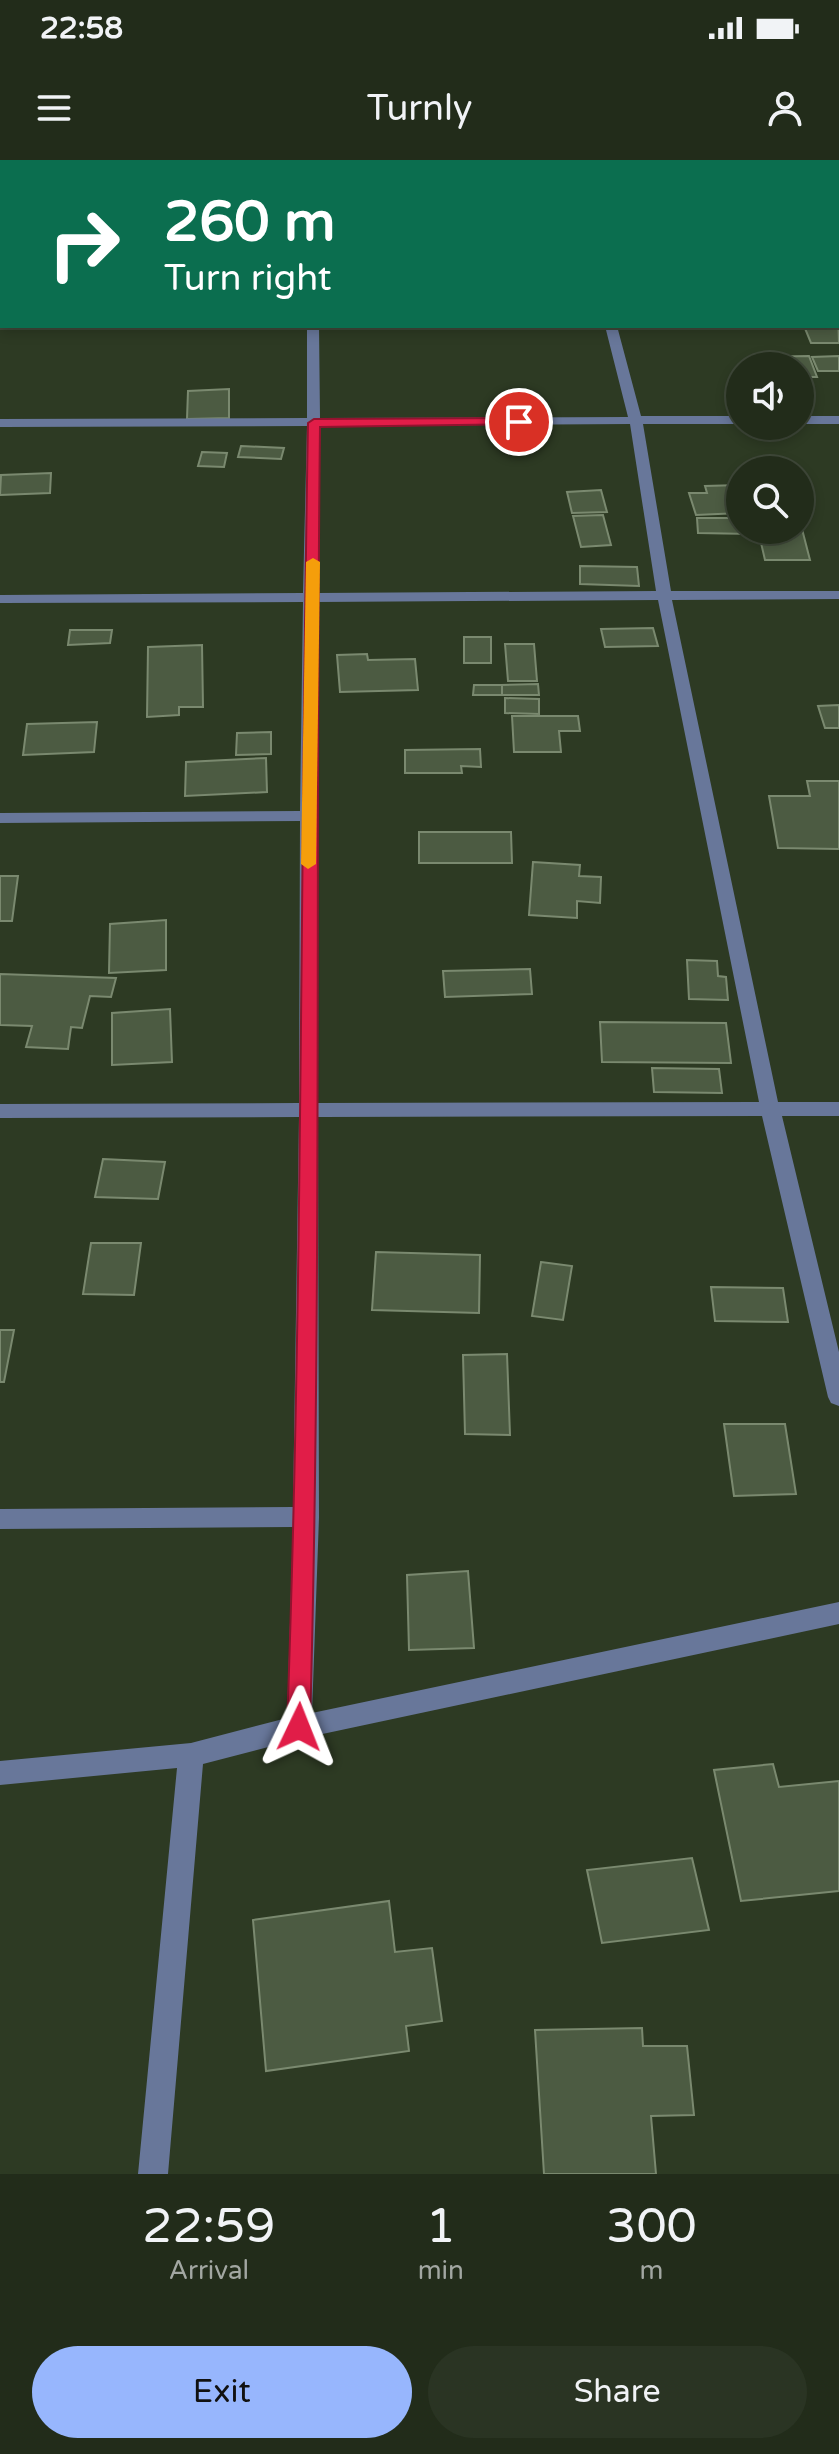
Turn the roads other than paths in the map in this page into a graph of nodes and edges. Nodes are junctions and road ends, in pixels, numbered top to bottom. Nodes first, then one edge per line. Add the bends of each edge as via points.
1 (313, 328) edge
2 (612, 328) edge
3 (726, 420) edge
4 (814, 420) edge
5 (839, 420) edge
6 (636, 421) junction
7 (0, 423) edge
8 (314, 423) junction
9 (664, 595) junction
10 (839, 595) edge
11 (0, 599) edge
12 (313, 599) junction
13 (308, 816) junction
14 (0, 818) edge
15 (770, 1108) junction
16 (839, 1109) edge
17 (311, 1110) junction
18 (0, 1111) edge
19 (839, 1397) edge
20 (307, 1517) junction
21 (0, 1519) edge
22 (839, 1613) edge
23 (299, 1727) junction
24 (191, 1755) junction
25 (0, 1773) edge
26 (153, 2174) edge

1 - 8 street
2 - 6 street
3 - 6 street
4 - 5 street
6 - 8 street
6 - 9 street
7 - 8 street
8 - 12 street
9 - 10 street
9 - 12 street
9 - 15 street
11 - 12 street
12 - 13 street
13 - 14 street
13 - 17 street
15 - 16 street
15 - 17 street
15 - 19 street
17 - 18 street
17 - 20 street
20 - 21 street
20 - 23 street
22 - 23 street
23 - 24 street
24 - 25 street
24 - 26 street

